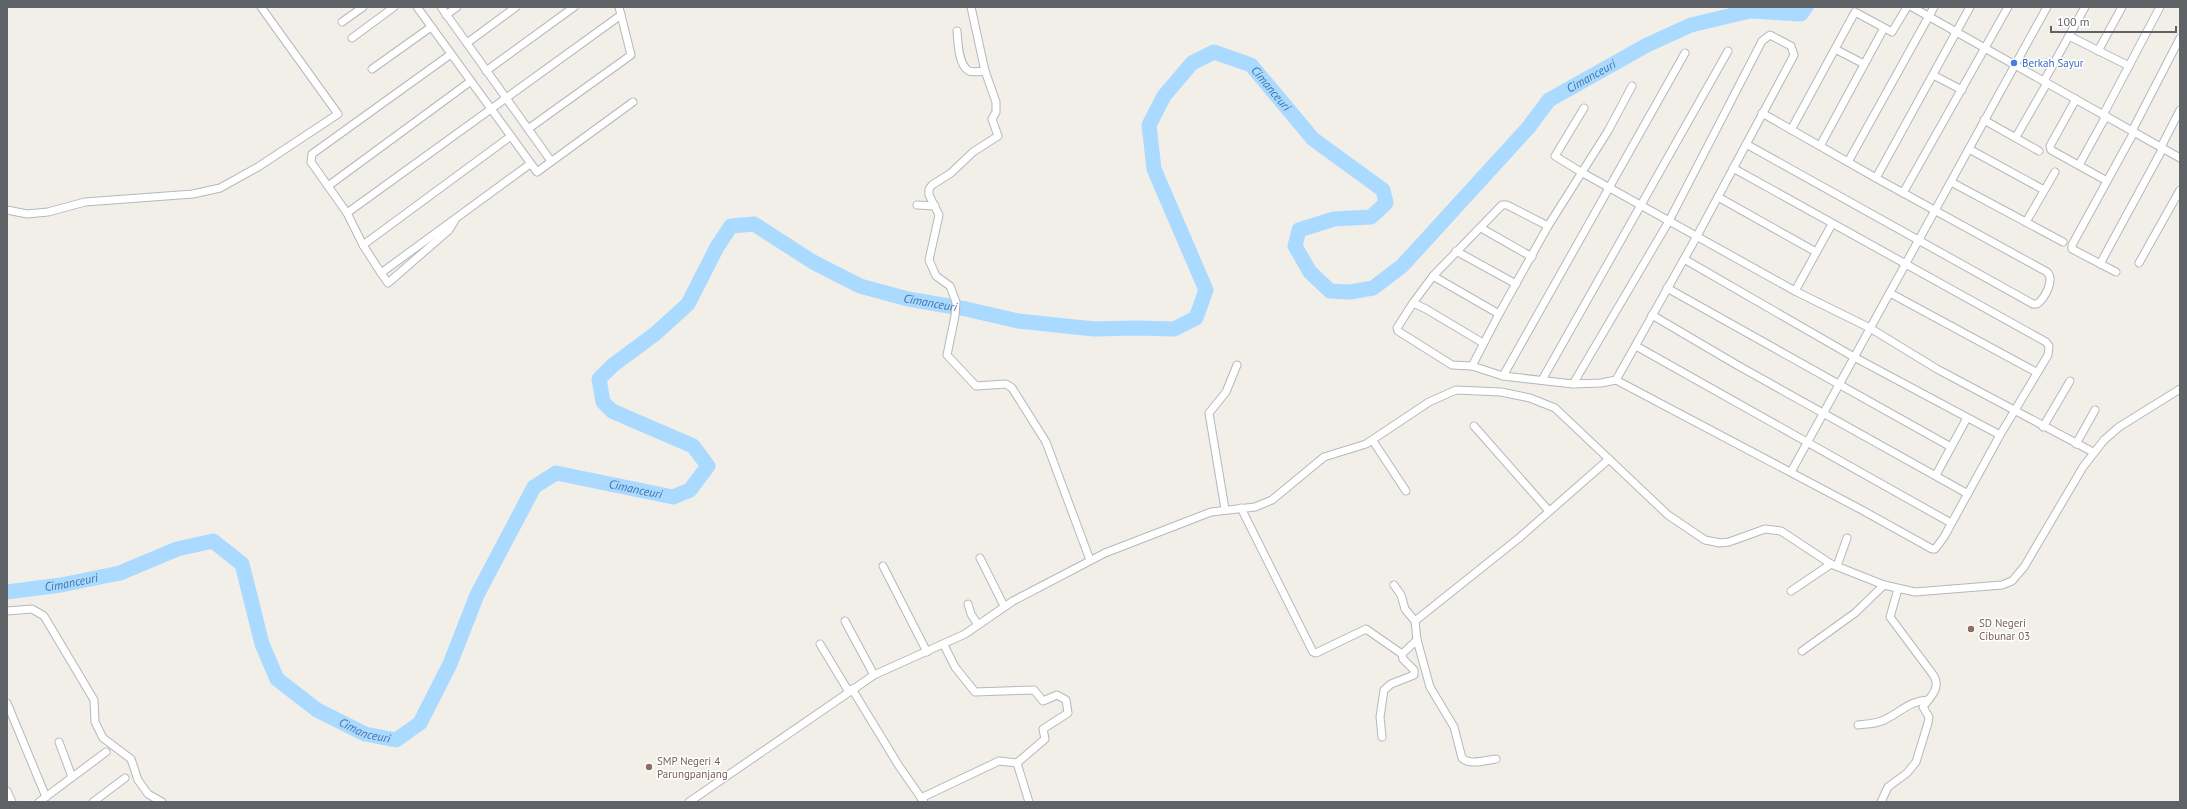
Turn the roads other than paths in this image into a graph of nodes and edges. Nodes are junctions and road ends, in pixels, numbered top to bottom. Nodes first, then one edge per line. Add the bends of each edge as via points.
1 (261, 7) edge
2 (363, 7) edge
3 (394, 7) edge
4 (417, 7) edge
5 (441, 7) edge
6 (457, 7) edge
7 (516, 7) edge
8 (574, 7) edge
9 (620, 7) edge
10 (971, 7) edge
11 (1907, 7) edge
12 (1912, 7) edge
13 (1934, 7) edge
14 (1970, 7) edge
15 (2008, 7) edge
16 (2047, 7) edge
17 (2085, 7) edge
18 (2122, 7) edge
19 (2160, 7) edge
20 (446, 15) junction
21 (621, 15) junction
22 (1929, 16) junction
23 (342, 22) dead end
24 (431, 26) junction
25 (1884, 28) junction
26 (957, 31) dead end
27 (1956, 32) junction
28 (2069, 36) junction
29 (352, 38) dead end
30 (2180, 38) edge
31 (467, 43) junction
32 (1985, 48) junction
33 (1835, 49) junction
34 (1728, 51) dead end
35 (2098, 51) junction
36 (1686, 53) dead end
37 (451, 54) junction
38 (1864, 64) junction
39 (2014, 65) junction
40 (2129, 66) junction
41 (372, 69) dead end
42 (486, 71) junction
43 (985, 71) junction
44 (1933, 75) junction
45 (471, 81) junction
46 (2045, 82) junction
47 (1632, 86) dead end
48 (1962, 90) junction
49 (506, 98) junction
50 (2076, 99) junction
51 (633, 102) dead end
52 (1584, 108) dead end
53 (491, 109) junction
54 (2180, 110) edge
55 (1762, 113) junction
56 (2105, 115) junction
57 (1984, 120) junction
58 (528, 129) junction
59 (1791, 130) junction
60 (2133, 131) junction
61 (510, 136) junction
62 (2016, 137) junction
63 (1746, 144) junction
64 (1820, 146) junction
65 (2162, 148) junction
66 (1969, 149) junction
67 (2039, 151) dead end
68 (2180, 158) edge
69 (551, 161) junction
70 (1848, 162) junction
71 (530, 164) junction
72 (2079, 165) junction
73 (1733, 168) junction
74 (1581, 172) junction
75 (2055, 172) dead end
76 (1876, 178) junction
77 (2107, 181) junction
78 (1951, 182) junction
79 (328, 186) junction
80 (1608, 187) junction
81 (2044, 190) junction
82 (2180, 190) edge
83 (1904, 193) junction
84 (1718, 197) junction
85 (917, 204) dead end
86 (1641, 204) junction
87 (935, 206) junction
88 (7, 210) edge
89 (1935, 211) junction
90 (347, 213) junction
91 (456, 217) junction
92 (1669, 221) junction
93 (2026, 222) junction
94 (1832, 224) junction
95 (1548, 226) junction
96 (1481, 228) junction
97 (1697, 236) junction
98 (1920, 240) junction
99 (2063, 242) dead end
100 (363, 245) junction
101 (1456, 251) junction
102 (1816, 252) junction
103 (1532, 257) junction
104 (1684, 259) junction
105 (2140, 263) dead end
106 (1906, 264) junction
107 (2100, 264) junction
108 (2116, 272) dead end
109 (381, 273) junction
110 (1433, 276) junction
111 (1516, 284) junction
112 (1667, 288) junction
113 (1796, 290) junction
114 (1890, 293) junction
115 (1413, 303) junction
116 (1499, 314) junction
117 (1652, 315) junction
118 (1870, 328) junction
119 (1483, 343) junction
120 (1636, 346) junction
121 (1854, 357) junction
122 (1237, 365) dead end
123 (1472, 366) junction
124 (2036, 372) junction
125 (1503, 376) junction
126 (1542, 380) junction
127 (1616, 380) junction
128 (2070, 381) dead end
129 (1838, 383) junction
130 (1573, 384) junction
131 (2180, 389) edge
132 (2015, 410) junction
133 (2095, 410) dead end
134 (1823, 413) junction
135 (1967, 418) junction
136 (1474, 426) dead end
137 (2044, 427) junction
138 (2000, 435) junction
139 (1373, 440) junction
140 (1808, 441) junction
141 (2076, 444) junction
142 (1952, 447) junction
143 (2093, 452) junction
144 (1609, 459) junction
145 (1791, 472) junction
146 (1936, 474) junction
147 (1406, 491) dead end
148 (1968, 494) junction
149 (1241, 508) junction
150 (1225, 509) junction
151 (1549, 511) junction
152 (1951, 523) junction
153 (1847, 538) dead end
154 (980, 558) dead end
155 (1090, 560) junction
156 (1834, 565) junction
157 (883, 566) dead end
158 (1394, 585) dead end
159 (1884, 585) junction
160 (1898, 589) junction
161 (1791, 591) dead end
162 (968, 604) dead end
163 (1004, 606) junction
164 (7, 611) edge
165 (1415, 621) junction
166 (845, 622) dead end
167 (978, 625) junction
168 (1417, 640) junction
169 (820, 644) dead end
170 (944, 645) junction
171 (1802, 651) dead end
172 (927, 652) junction
173 (1402, 654) junction
174 (874, 675) junction
175 (851, 690) junction
176 (1928, 700) junction
177 (7, 703) edge
178 (1858, 725) dead end
179 (1382, 737) dead end
180 (59, 742) dead end
181 (106, 752) dead end
182 (1496, 759) dead end
183 (1017, 762) junction
184 (72, 777) junction
185 (125, 778) dead end
186 (7, 791) edge
187 (46, 797) junction
188 (922, 800) edge
189 (693, 801) edge
190 (12, 802) edge
191 (39, 802) edge
192 (93, 802) edge
193 (162, 802) edge
194 (1029, 802) edge
195 (1881, 802) edge

1 - 88 street via 338,114 258,167 220,188 193,194 85,202 48,212 28,214
2 - 23 street
3 - 29 street
4 - 24 street
5 - 20 street
6 - 20 street
7 - 31 street
8 - 42 street
9 - 21 street
10 - 43 street
11 - 25 street via 1892,32
12 - 22 street
13 - 22 street
14 - 27 street
15 - 32 street
16 - 39 street
17 - 28 street
18 - 35 street
19 - 40 street
20 - 31 street
21 - 49 street
21 - 58 street via 631,54
22 - 27 street
22 - 70 street
24 - 37 street
24 - 41 street
25 - 33 street via 1855,12
25 - 38 street
26 - 43 street via 964,66 972,72
27 - 32 street
27 - 44 street
28 - 35 street
28 - 46 street
30 - 60 street
31 - 42 street
32 - 39 street
32 - 48 street
33 - 38 street
33 - 59 street
34 - 86 street
35 - 40 street
36 - 80 street
37 - 45 street
37 - 79 street via 312,154 310,162
38 - 64 street
39 - 46 street
39 - 57 street
40 - 56 street
42 - 49 street
43 - 87 street via 996,102 996,112 992,119 997,137 974,152 951,174 931,186 929,193
44 - 48 street
44 - 76 street
45 - 53 street
45 - 79 street
46 - 50 street
46 - 62 street
47 - 74 street via 1608,131
48 - 83 street
49 - 53 street
49 - 58 street
50 - 56 street
50 - 72 street via 2050,146 2051,150
51 - 69 street
52 - 74 street via 1555,154
53 - 61 street
53 - 90 street
54 - 65 street
55 - 59 street
55 - 63 street
55 - 92 street via 1795,52 1791,46 1770,35 1762,41
56 - 60 street
56 - 72 street
57 - 62 street
57 - 66 street
58 - 69 street
59 - 64 street
60 - 65 street
60 - 77 street
61 - 71 street
61 - 100 street
62 - 67 street
63 - 73 street
63 - 98 street
64 - 70 street
65 - 68 street
65 - 107 street
66 - 78 street
66 - 81 street
69 - 71 street via 537,172
70 - 76 street
71 - 91 street
72 - 77 street
73 - 84 street
73 - 94 street
74 - 80 street
74 - 95 street
75 - 81 street
76 - 83 street
77 - 107 street via 2072,245 2072,249
78 - 89 street
78 - 93 street
79 - 90 street
80 - 86 street
80 - 125 street
81 - 93 street
82 - 105 street
83 - 89 street
84 - 97 street
84 - 102 street
85 - 87 street
86 - 92 street
86 - 126 street
87 - 155 street via 939,215 929,260 936,276 950,286 956,302 946,352 949,359 976,386 1006,384 1012,388 1046,442
89 - 98 street
89 - 98 street via 2047,272 2051,276 2051,281 2040,301 2033,304
90 - 100 street
91 - 109 street
91 - 109 street via 449,230 388,283
92 - 97 street
92 - 130 street
93 - 99 street
94 - 102 street
94 - 106 street
95 - 96 street via 1504,204
95 - 103 street
96 - 101 street
96 - 103 street
97 - 104 street
97 - 113 street
98 - 106 street
100 - 109 street
101 - 110 street
101 - 111 street
102 - 113 street
103 - 111 street
104 - 112 street
104 - 121 street
106 - 114 street
106 - 124 street via 2046,342 2049,346 2048,355
107 - 108 street
110 - 115 street
110 - 116 street
111 - 116 street
112 - 117 street
112 - 129 street
113 - 118 street
114 - 118 street
114 - 124 street
115 - 119 street
115 - 123 street via 1397,328 1400,333 1452,364
116 - 119 street
117 - 120 street
117 - 134 street
118 - 121 street
118 - 132 street via 1937,369
119 - 123 street
120 - 127 street
120 - 140 street
121 - 129 street
121 - 135 street via 1914,387
122 - 150 street via 1226,392 1209,413
123 - 125 street
124 - 132 street
125 - 126 street
126 - 130 street
127 - 130 street
127 - 145 street
128 - 137 street
129 - 134 street
129 - 142 street
131 - 143 street via 2119,428
132 - 137 street
132 - 138 street
133 - 141 street
134 - 140 street
134 - 146 street
135 - 138 street
135 - 142 street
136 - 151 street
137 - 141 street
138 - 148 street
139 - 144 street via 1430,402 1448,393 1467,389 1530,398 1555,408
139 - 147 street
139 - 149 street via 1324,457 1276,498
140 - 145 street
140 - 152 street
141 - 143 street
142 - 146 street
143 - 160 street via 2024,567 2012,581 1996,587 1915,592
144 - 151 street
144 - 156 street via 1668,515 1705,540 1729,542 1773,529
145 - 152 street via 1932,550 1939,545
146 - 148 street
148 - 152 street
149 - 150 street
149 - 173 street via 1313,652 1316,653 1366,628
150 - 155 street via 1190,519
151 - 165 street
153 - 156 street
154 - 163 street
155 - 163 street
156 - 159 street
156 - 161 street
157 - 172 street
158 - 165 street via 1401,595 1405,609
159 - 160 street
159 - 171 street via 1855,613
160 - 176 street via 1890,617 1937,680 1935,692
162 - 167 street
163 - 167 street
164 - 193 street via 32,609 44,616 94,700 95,722 103,738 131,760 138,780 148,794
165 - 168 street
166 - 174 street
167 - 170 street
168 - 173 street
168 - 182 street via 1430,687 1454,727 1462,758 1474,762
169 - 175 street
170 - 172 street
170 - 183 street via 955,667 975,692 1034,690 1043,701 1057,694 1066,700 1068,713 1043,729 1045,739
172 - 174 street
173 - 179 street via 1415,674 1391,684 1384,690 1380,717
174 - 175 street
175 - 188 street
175 - 189 street
176 - 178 street via 1907,704 1888,719
176 - 195 street via 1923,707 1929,717 1928,723 1916,762 1907,773 1888,787
177 - 187 street
180 - 184 street
181 - 184 street
183 - 188 street via 999,761
183 - 194 street
184 - 187 street
185 - 192 street
186 - 190 street
187 - 191 street

